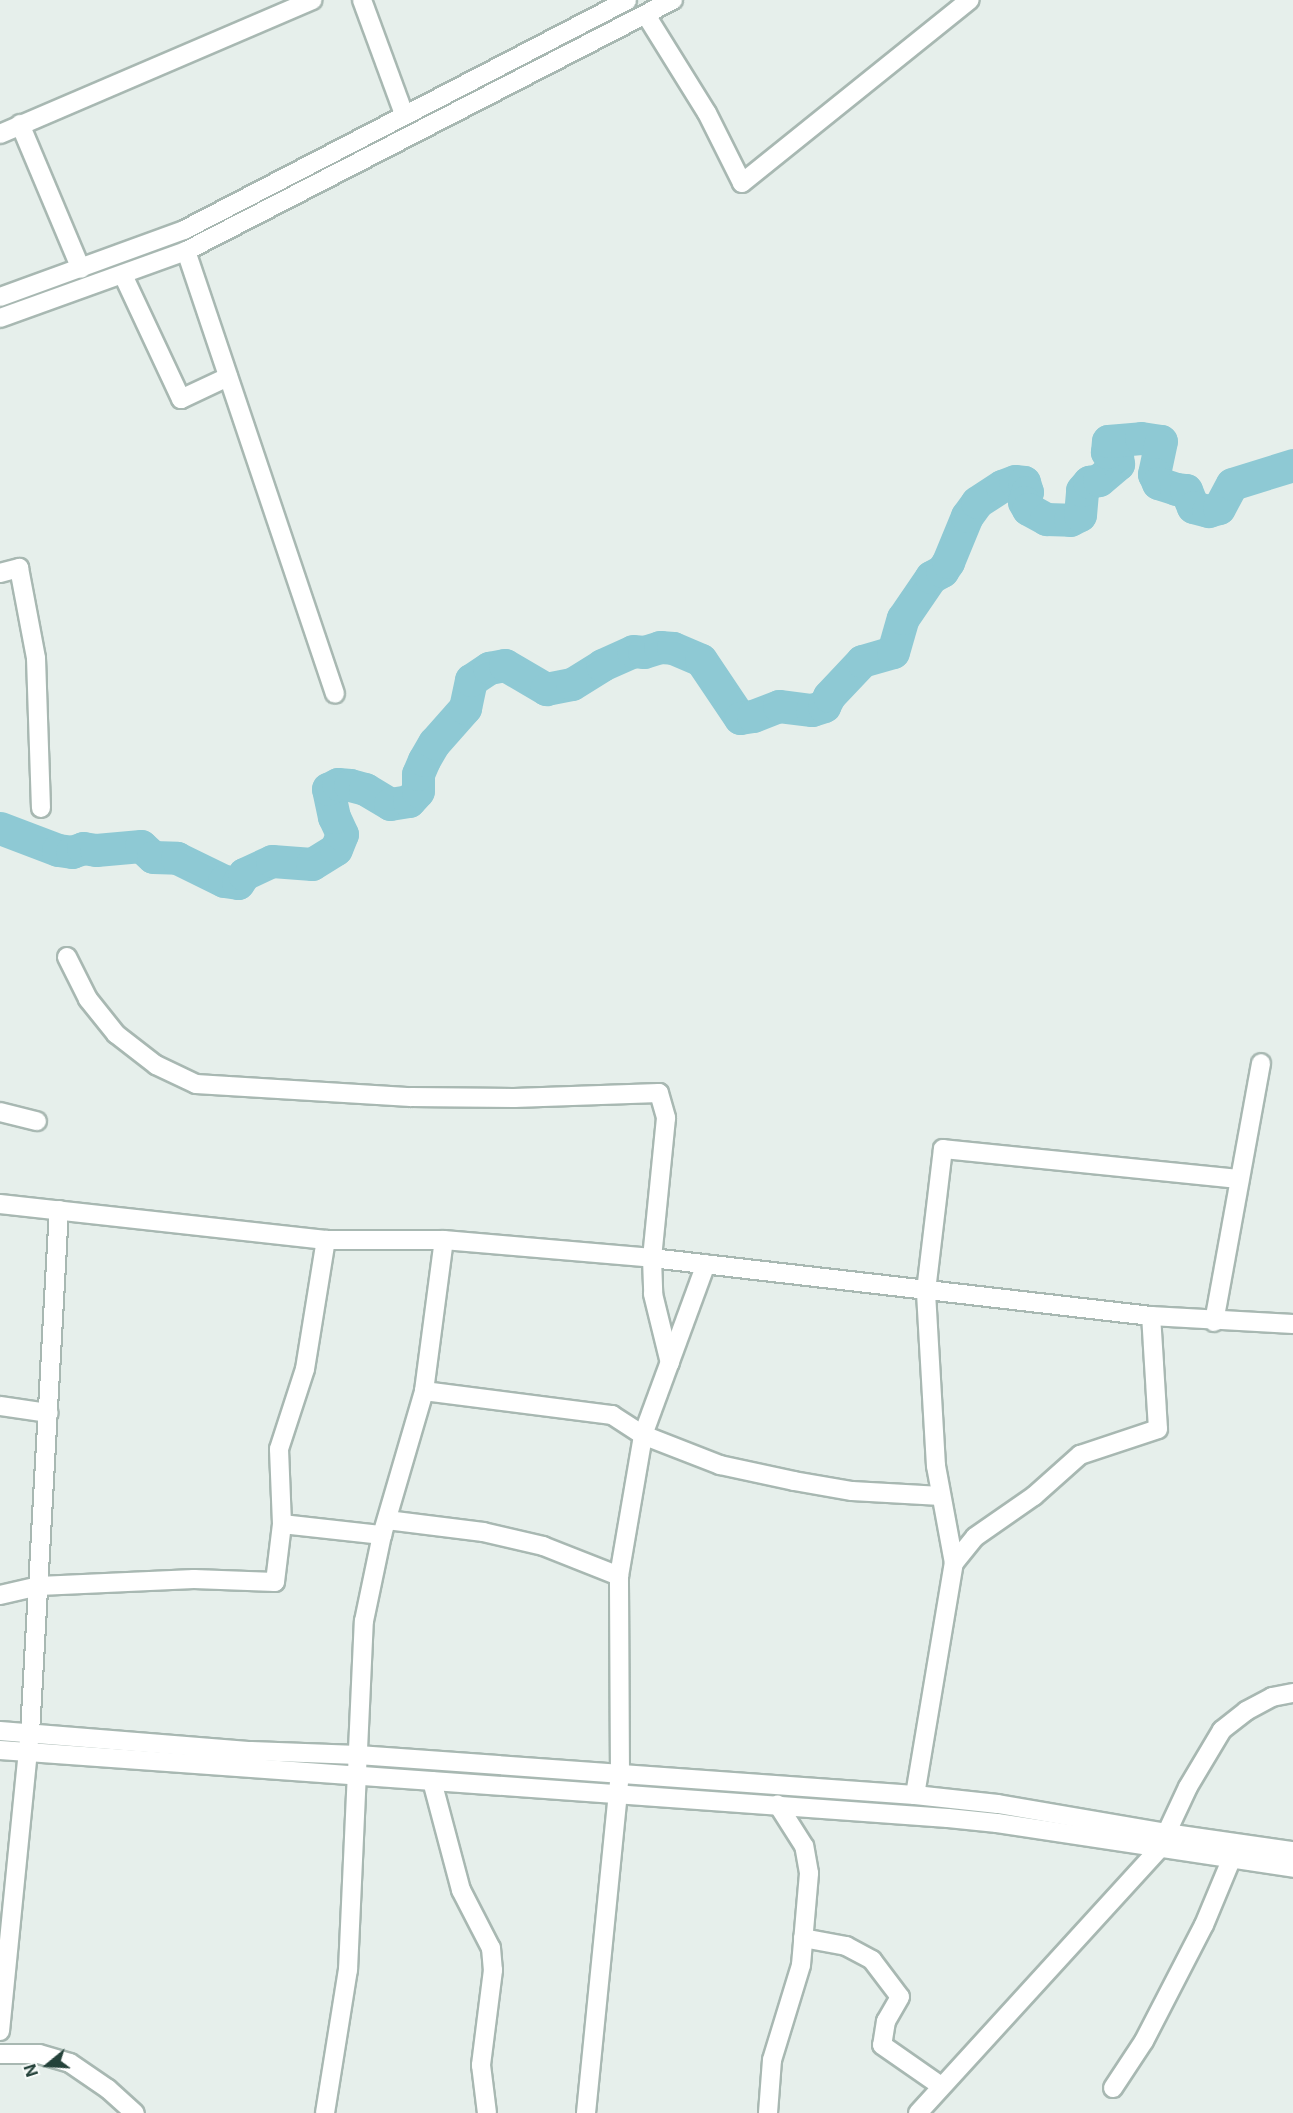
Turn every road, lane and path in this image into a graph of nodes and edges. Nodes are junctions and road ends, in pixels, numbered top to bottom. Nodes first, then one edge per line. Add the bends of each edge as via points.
1 (313, 0) edge
2 (362, 0) edge
3 (627, 0) edge
4 (673, 0) edge
5 (970, 0) edge
6 (646, 15) junction
7 (465, 85) junction
8 (474, 104) junction
9 (404, 114) junction
10 (20, 124) junction
11 (0, 134) edge
12 (186, 251) junction
13 (81, 269) junction
14 (123, 275) junction
15 (0, 297) edge
16 (0, 318) edge
17 (228, 377) junction
18 (0, 573) edge
19 (335, 694) dead end
20 (41, 808) dead end
21 (67, 957) dead end
22 (1261, 1063) dead end
23 (0, 1112) edge
24 (37, 1121) dead end
25 (1239, 1179) junction
26 (0, 1204) edge
27 (59, 1210) junction
28 (326, 1239) junction
29 (444, 1240) junction
30 (652, 1258) junction
31 (706, 1264) junction
32 (926, 1291) junction
33 (1151, 1316) junction
34 (1214, 1322) junction
35 (1293, 1324) edge
36 (670, 1363) junction
37 (424, 1391) junction
38 (0, 1406) edge
39 (48, 1413) junction
40 (643, 1435) junction
41 (941, 1496) junction
42 (282, 1524) junction
43 (385, 1528) junction
44 (954, 1563) junction
45 (619, 1576) junction
46 (39, 1586) junction
47 (0, 1595) edge
48 (1293, 1694) edge
49 (0, 1731) edge
50 (30, 1742) junction
51 (0, 1749) edge
52 (358, 1755) junction
53 (357, 1775) junction
54 (620, 1775) junction
55 (432, 1781) junction
56 (915, 1795) junction
57 (618, 1796) junction
58 (778, 1805) junction
59 (1162, 1841) junction
60 (1293, 1851) edge
61 (1231, 1860) junction
62 (1293, 1868) edge
63 (803, 1938) junction
64 (0, 2031) edge
65 (0, 2054) edge
66 (941, 2086) junction
67 (1113, 2088) dead end
68 (135, 2113) edge
69 (325, 2113) edge
70 (487, 2113) edge
71 (586, 2113) edge
72 (768, 2113) edge
73 (918, 2113) edge

1 - 10 street
2 - 9 street
3 - 7 street
4 - 6 street
5 - 6 street via 742,183 707,113
6 - 8 street
7 - 8 street
7 - 9 street
8 - 12 street
9 - 13 street via 184,230
10 - 11 street
10 - 13 street
12 - 14 street
12 - 17 street
13 - 15 street
14 - 16 street
14 - 17 street via 180,399
17 - 19 street
18 - 20 street via 19,568 36,658
21 - 30 street via 88,999 116,1034 156,1065 196,1084 411,1097 659,1093 666,1118
22 - 25 street
23 - 24 street
25 - 32 street via 943,1149
25 - 34 street
26 - 27 street
27 - 28 street
27 - 39 street
28 - 29 street
28 - 42 street via 305,1369 279,1449
29 - 30 street
29 - 37 street
30 - 31 street
30 - 36 street via 652,1294
31 - 32 street
31 - 36 street
32 - 33 street
32 - 41 street
33 - 34 street
33 - 44 street via 1158,1429 1080,1455 1034,1496 975,1537
34 - 35 street
36 - 40 street
37 - 40 street via 612,1415
37 - 43 street
38 - 39 street
39 - 46 street
40 - 41 street via 720,1465 794,1481 852,1491
40 - 45 street
41 - 44 street
42 - 43 street
42 - 46 street via 275,1582 194,1578
43 - 45 street via 483,1532 533,1544
43 - 52 street via 364,1621
44 - 56 street
45 - 54 street
46 - 47 street
46 - 50 street
48 - 59 street via 1272,1697 1222,1730
49 - 50 street
50 - 51 street
50 - 52 street
50 - 53 street via 152,1762
50 - 64 street
52 - 53 street
52 - 54 street
53 - 55 street
53 - 69 street via 348,1970
54 - 56 street
54 - 57 street
55 - 57 street
55 - 70 street via 462,1890 491,1948 493,1970 481,2065
56 - 59 street via 998,1804
57 - 58 street
57 - 71 street
58 - 59 street
58 - 63 street via 804,1846 809,1872
59 - 60 street
59 - 61 street
59 - 66 street
61 - 62 street
61 - 67 street via 1204,1925 1144,2041
63 - 66 street via 846,1946 872,1960 900,1997 886,2021 882,2045
63 - 72 street via 801,1965 772,2060
65 - 68 street via 39,2054 70,2063
66 - 73 street

